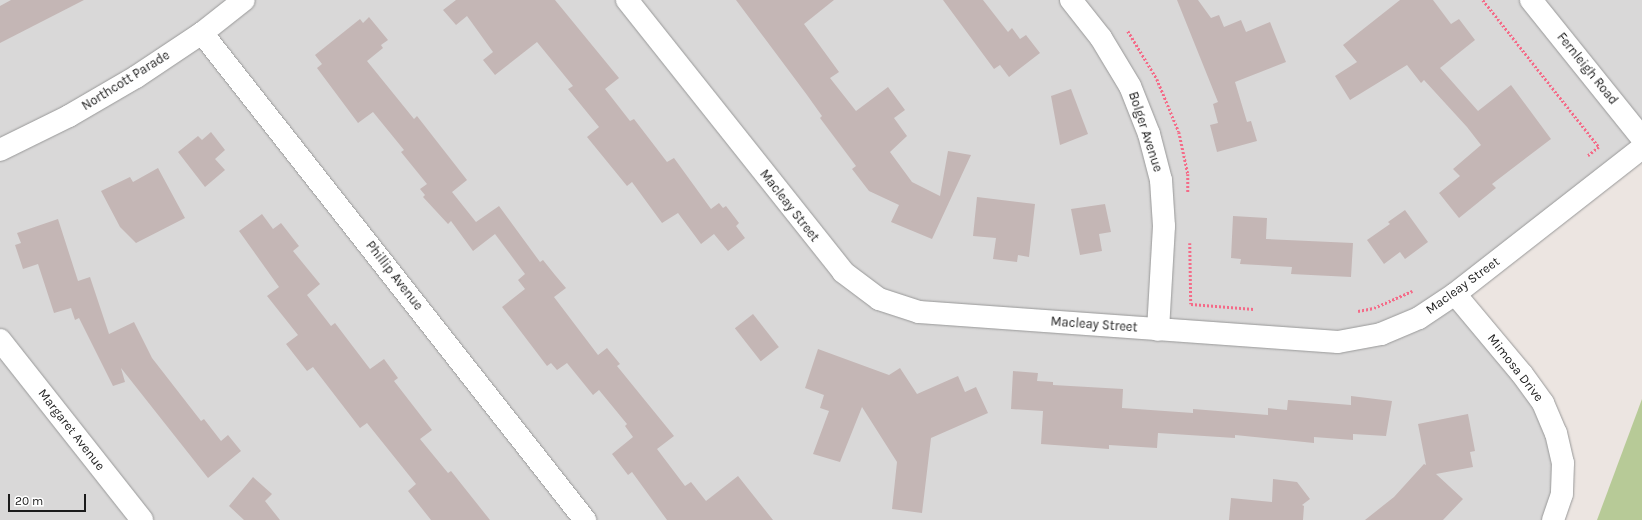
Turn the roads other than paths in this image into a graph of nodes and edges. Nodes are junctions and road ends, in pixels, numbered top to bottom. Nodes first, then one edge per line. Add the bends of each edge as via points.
1 (244, 0) edge
2 (627, 0) edge
3 (1071, 0) edge
4 (1531, 0) edge
5 (202, 33) junction
6 (1642, 138) edge
7 (1642, 148) edge
8 (0, 150) edge
9 (1455, 294) junction
10 (1158, 330) junction
11 (0, 340) edge
12 (142, 520) edge
13 (585, 520) edge
14 (1553, 520) edge

1 - 5 street, Northcott Parade
2 - 10 street, Macleay Street via 814,238 843,272 878,299 919,312
3 - 10 street, Bolger Avenue via 1101,38 1130,86 1149,134 1161,180 1164,226
4 - 6 street, Fernleigh Road
5 - 8 street, Northcott Parade via 129,81 69,116
5 - 13 street, Phillip Avenue
7 - 9 street, Macleay Street
9 - 10 street, Macleay Street via 1419,318 1381,334 1338,342
9 - 14 street, Mimosa Drive via 1543,403 1556,433 1563,463 1562,494
11 - 12 street, Margaret Avenue

